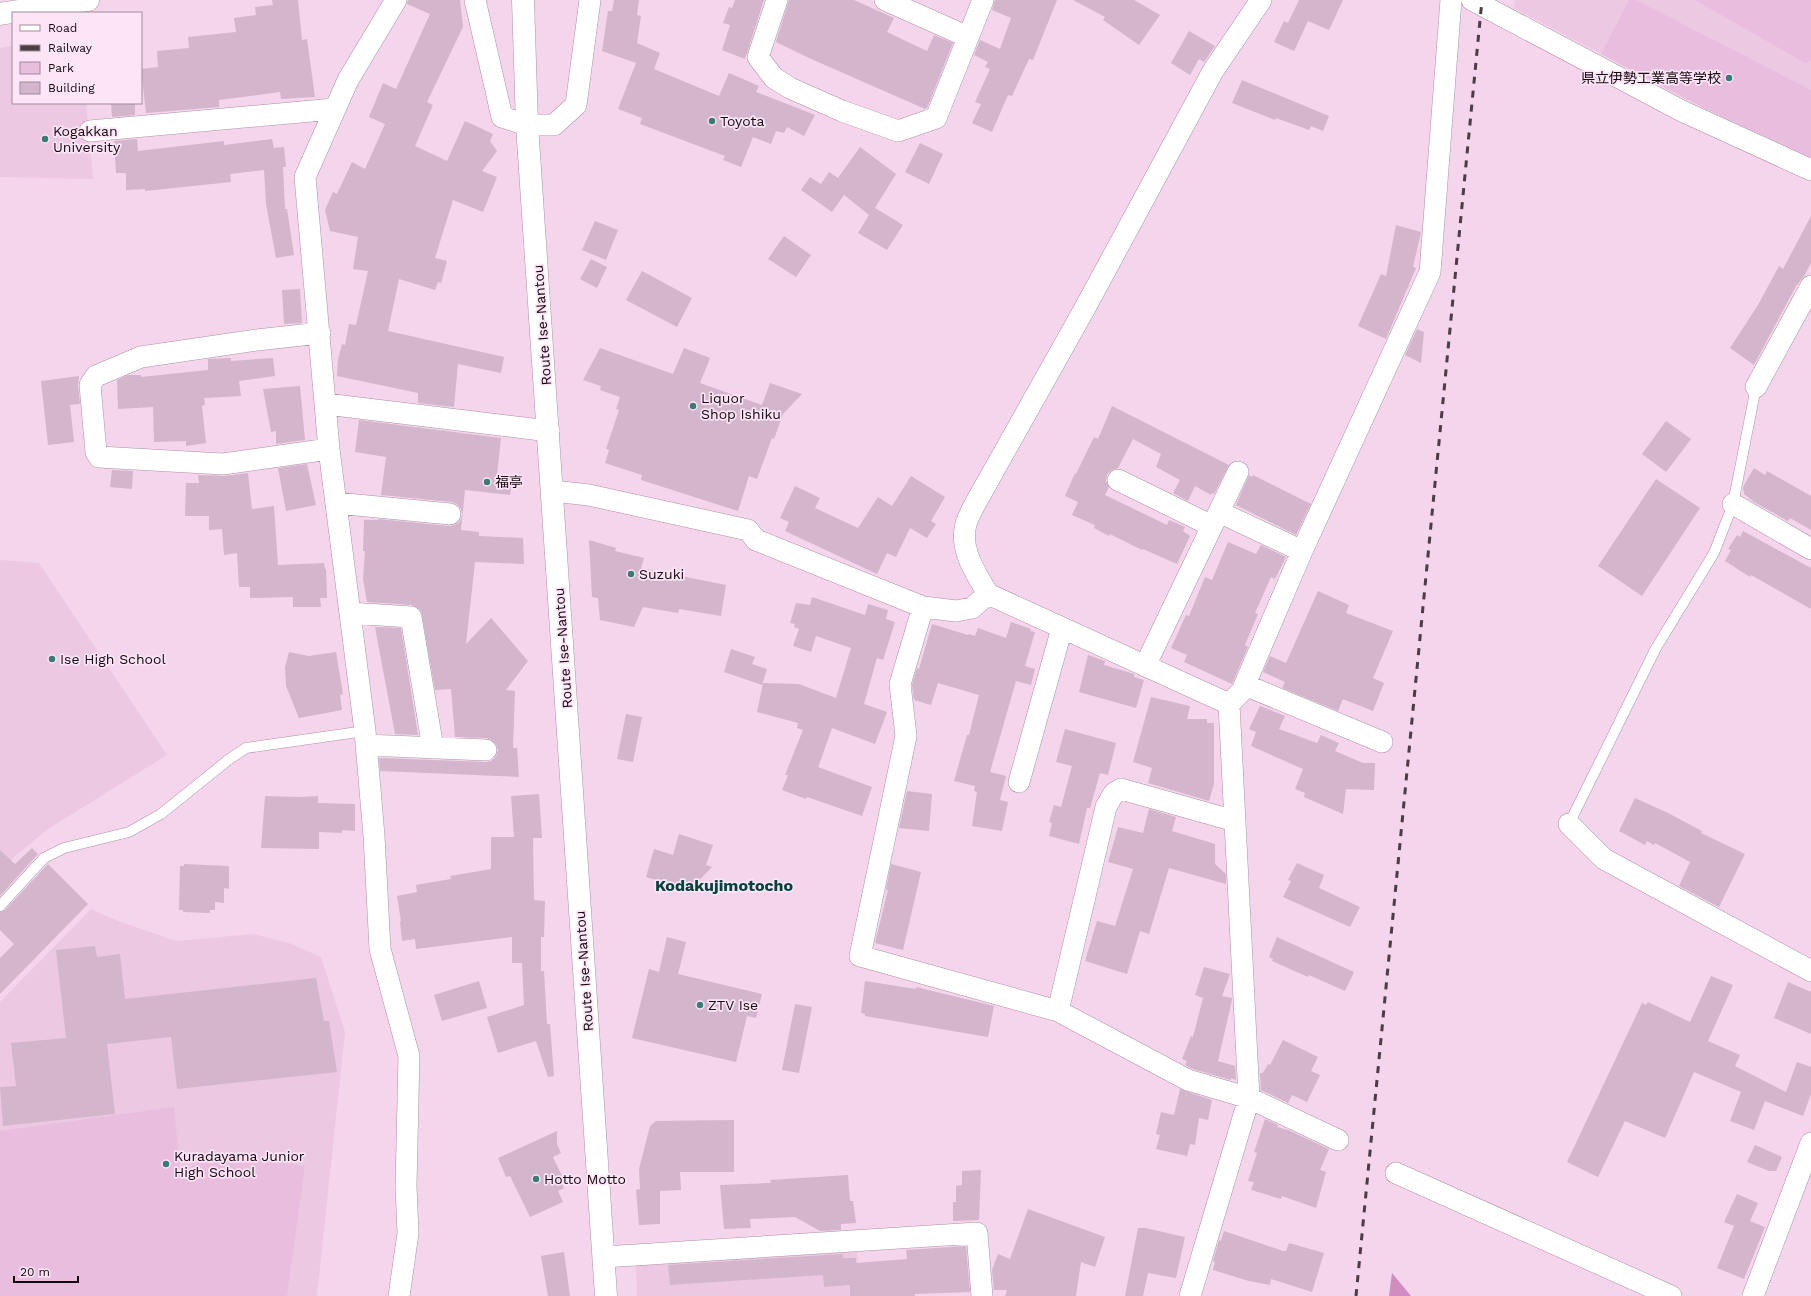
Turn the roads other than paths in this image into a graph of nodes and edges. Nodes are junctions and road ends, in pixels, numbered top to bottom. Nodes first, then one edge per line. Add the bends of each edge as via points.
1 (88, 0) edge
2 (396, 0) edge
3 (475, 0) edge
4 (523, 0) edge
5 (590, 0) edge
6 (777, 0) edge
7 (885, 0) edge
8 (983, 0) edge
9 (1261, 0) edge
10 (1451, 0) edge
11 (1472, 0) edge
12 (12, 12) edge
13 (13, 12) edge
14 (0, 14) edge
15 (968, 37) junction
16 (334, 109) junction
17 (528, 125) junction
18 (90, 131) dead end
19 (1811, 170) edge
20 (1811, 286) edge
21 (320, 333) junction
22 (1756, 387) joint
23 (326, 404) junction
24 (549, 431) junction
25 (329, 449) junction
26 (1238, 472) dead end
27 (1118, 480) dead end
28 (553, 491) junction
29 (336, 504) junction
30 (1733, 504) junction
31 (450, 514) dead end
32 (1216, 519) junction
33 (1811, 549) edge
34 (1302, 551) junction
35 (988, 594) junction
36 (923, 607) junction
37 (350, 613) junction
38 (1062, 628) junction
39 (1145, 666) junction
40 (1245, 685) junction
41 (1229, 704) junction
42 (365, 738) junction
43 (1382, 742) dead end
44 (434, 748) junction
45 (486, 750) dead end
46 (1019, 782) dead end
47 (1235, 821) junction
48 (1568, 824) joint
49 (0, 906) edge
50 (1811, 971) edge
51 (1058, 1011) junction
52 (1249, 1098) junction
53 (1338, 1140) dead end
54 (1811, 1143) edge
55 (1396, 1173) dead end
56 (604, 1257) junction
57 (399, 1296) edge
58 (606, 1296) edge
59 (982, 1296) edge
60 (1190, 1296) edge
61 (1671, 1296) edge
62 (1753, 1296) edge

1 - 13 main road
2 - 16 street via 348,80
3 - 17 street via 502,117
4 - 17 main road, Route Ise-Nantou
5 - 17 street via 576,105 554,125
6 - 15 street via 758,56 774,78 790,88 842,111 898,131 936,118
7 - 15 street
8 - 15 street
9 - 35 street via 1213,71 975,504 966,524 966,553
10 - 34 street via 1430,272
11 - 19 street via 1682,111
12 - 14 main road
16 - 18 street
16 - 21 street via 305,177
17 - 24 main road, Route Ise-Nantou
20 - 22 street
21 - 23 street
21 - 25 street via 141,357 96,376 90,385 96,452 99,456 223,464
22 - 30 lane
23 - 24 street
23 - 25 street
24 - 28 main road, Route Ise-Nantou
25 - 29 street
26 - 32 street
27 - 32 street
28 - 36 street via 589,495 748,530 756,540
28 - 56 main road, Route Ise-Nantou
29 - 31 street
29 - 37 street
30 - 33 street
30 - 48 lane via 1714,554 1656,648
32 - 34 street
32 - 39 street
34 - 40 street
35 - 36 street via 972,608 956,611
35 - 38 street
36 - 51 street via 900,684 906,736 860,956
37 - 42 street
37 - 44 street via 411,617
38 - 39 street
38 - 46 street
39 - 41 street
40 - 41 street
40 - 43 street
41 - 47 street
42 - 44 street
42 - 49 lane via 246,748 161,814 130,832 64,848 44,858
42 - 57 street via 374,836 380,949 409,1056 406,1186 408,1233
44 - 45 street
47 - 51 street via 1121,789 1114,793 1106,807
47 - 52 street
48 - 50 street via 1604,859
51 - 52 street via 1188,1080
52 - 53 street
52 - 60 street
54 - 62 street
55 - 61 street
56 - 58 main road, Route Ise-Nantou
56 - 59 street via 976,1233

